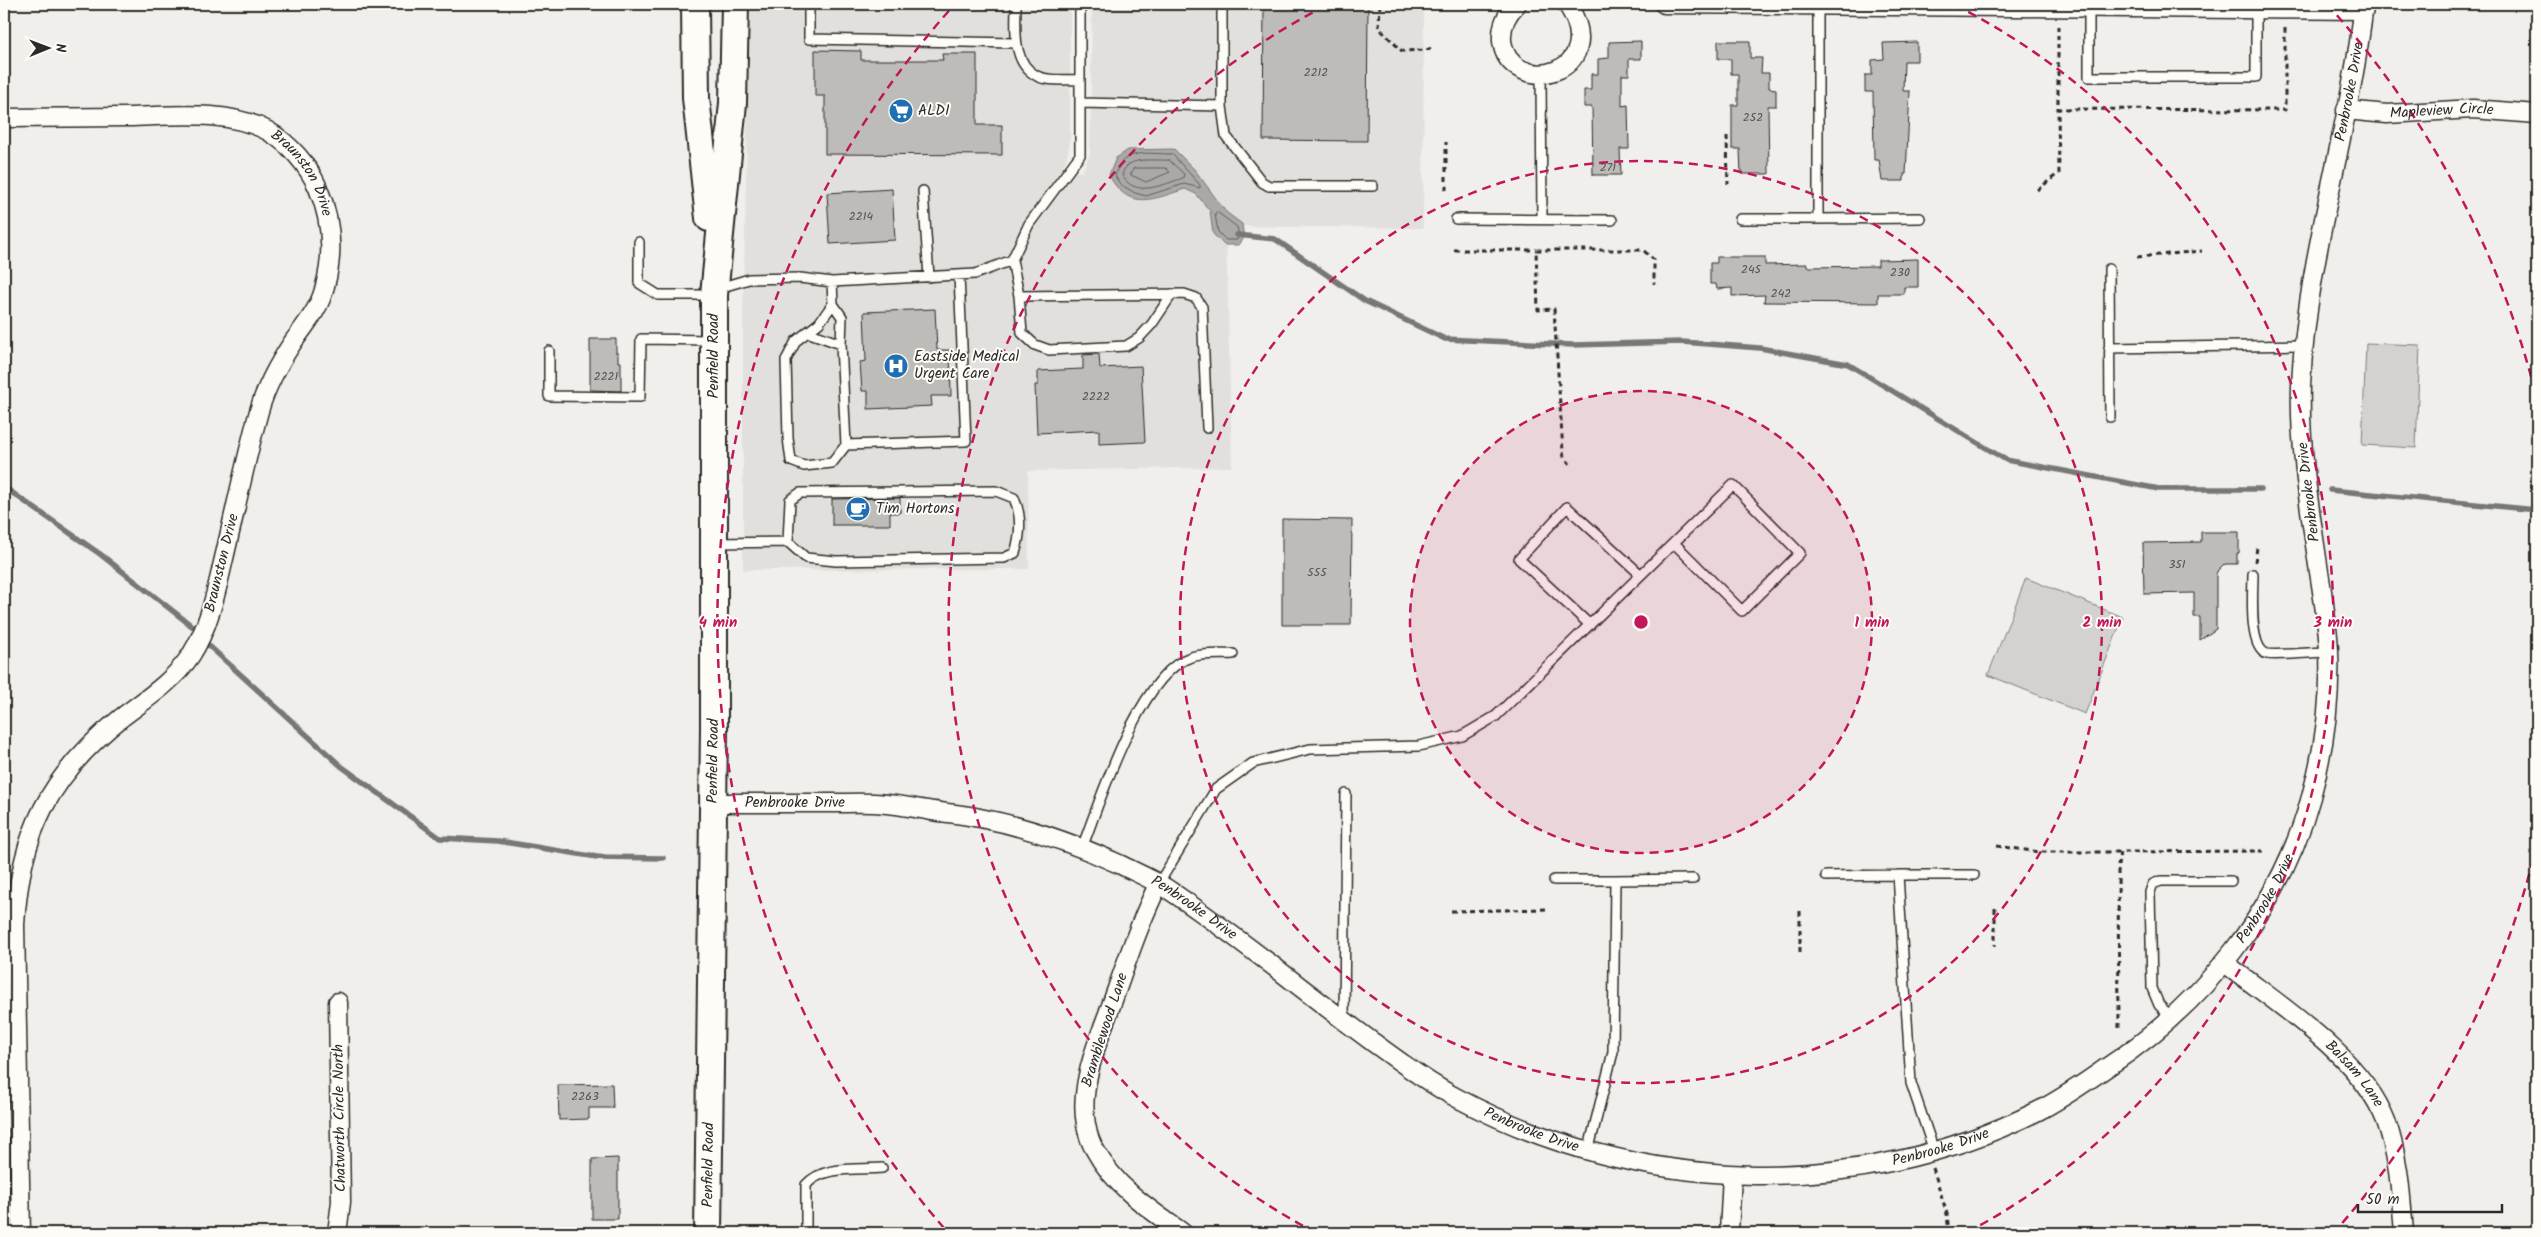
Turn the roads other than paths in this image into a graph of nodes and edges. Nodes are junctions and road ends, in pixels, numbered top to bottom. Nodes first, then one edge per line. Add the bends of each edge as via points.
1 (695, 4) edge
2 (735, 4) edge
3 (809, 4) edge
4 (1016, 4) edge
5 (1080, 4) edge
6 (1222, 4) edge
7 (1517, 4) edge
8 (1567, 4) edge
9 (1664, 4) edge
10 (1818, 5) junction
11 (2364, 7) edge
12 (2089, 8) junction
13 (2256, 9) junction
14 (1015, 43) junction
15 (1541, 74) junction
16 (1080, 80) junction
17 (1080, 103) junction
18 (1222, 106) junction
19 (2346, 110) junction
20 (2537, 114) edge
21 (4, 118) edge
22 (1373, 186) dead end
23 (923, 191) dead end
24 (1456, 218) dead end
25 (1818, 218) junction
26 (1920, 218) dead end
27 (1542, 219) junction
28 (1740, 219) dead end
29 (1612, 220) dead end
30 (639, 242) dead end
31 (1012, 260) junction
32 (2109, 269) dead end
33 (959, 275) junction
34 (929, 276) junction
35 (832, 282) junction
36 (714, 292) junction
37 (1172, 294) junction
38 (1019, 296) junction
39 (833, 304) junction
40 (807, 332) junction
41 (714, 340) junction
42 (841, 344) junction
43 (2304, 346) junction
44 (2109, 348) junction
45 (549, 351) dead end
46 (2110, 417) dead end
47 (1207, 428) dead end
48 (846, 445) junction
49 (788, 542) junction
50 (714, 543) junction
51 (1674, 543) junction
52 (2253, 574) dead end
53 (1641, 575) junction
54 (1590, 625) junction
55 (2329, 652) junction
56 (1233, 654) dead end
57 (1346, 794) dead end
58 (713, 803) junction
59 (1082, 848) junction
60 (1898, 875) junction
61 (1826, 876) dead end
62 (1974, 876) dead end
63 (1554, 880) dead end
64 (1615, 880) junction
65 (1692, 880) dead end
66 (2231, 881) dead end
67 (1159, 883) junction
68 (2225, 963) junction
69 (338, 1002) dead end
70 (2172, 1018) junction
71 (1344, 1021) junction
72 (1588, 1152) junction
73 (1931, 1153) junction
74 (882, 1168) dead end
75 (1732, 1175) junction
76 (20, 1233) edge
77 (336, 1233) edge
78 (708, 1233) edge
79 (806, 1233) edge
80 (1182, 1233) edge
81 (1729, 1233) edge
82 (2404, 1233) edge

1 - 36 main road, Penfield Road via 696,98
2 - 36 main road, Penfield Road via 733,102
3 - 14 lane via 809,39
4 - 14 lane
5 - 16 lane
6 - 18 lane
7 - 15 street via 1504,22 1503,47 1518,67 1529,73
8 - 15 street via 1579,28 1577,48 1566,65 1555,72
9 - 10 street, Penbrooke Drive
10 - 12 street, Penbrooke Drive
10 - 25 lane
11 - 13 street, Penbrooke Drive
11 - 19 street, Penbrooke Drive
12 - 13 street, Penbrooke Drive
12 - 13 lane via 2089,78 2256,77
14 - 16 lane via 1025,66 1037,76
15 - 27 lane
16 - 17 lane
17 - 18 lane
17 - 31 lane via 1080,155 1029,224
18 - 22 lane via 1226,136 1262,182 1269,186
19 - 20 street, Mapleview Circle via 2387,114 2473,109
19 - 43 street, Penbrooke Drive via 2312,273
21 - 76 street, Braunston Drive via 188,116 242,122 267,131 286,144 314,180 324,202 331,246 325,288 316,310 278,366 259,409 220,575 200,638 173,676 90,745 66,772 39,815 23,856 15,925
23 - 34 lane
24 - 27 lane
25 - 26 lane
25 - 28 lane
27 - 29 lane
30 - 36 lane via 639,282 658,295
31 - 33 lane via 976,274
31 - 38 lane
32 - 44 lane
33 - 34 lane
33 - 48 lane via 966,441
34 - 35 lane
35 - 36 lane via 749,278
35 - 39 lane
36 - 41 main road, Penfield Road
37 - 38 lane
37 - 38 lane via 1152,324 1126,346 1049,350 1035,345 1022,333
37 - 47 lane via 1196,298 1202,307
39 - 40 lane via 819,323
39 - 42 lane via 842,316
40 - 42 lane
40 - 48 lane via 796,341 786,360 791,461 804,466 832,463
41 - 45 lane via 641,339 640,397 549,396
41 - 50 main road, Penfield Road
42 - 48 lane
43 - 44 lane
43 - 55 street, Penbrooke Drive via 2302,442
44 - 46 lane
49 - 49 lane via 806,558 836,561 1004,558 1015,553 1019,540 1019,509 1014,498 996,491 800,493 790,500
49 - 50 lane
50 - 58 main road, Penfield Road
51 - 51 lane via 1733,485 1800,553 1742,611
51 - 53 lane
52 - 55 lane via 2254,639 2259,649 2268,654
53 - 54 lane
53 - 54 lane via 1567,507 1519,559
54 - 67 lane via 1496,716 1462,736 1419,746 1310,749 1254,763 1216,789
55 - 68 street, Penbrooke Drive via 2326,720 2310,801 2278,881 2256,920
56 - 59 lane via 1190,657 1166,674 1146,699 1124,741
57 - 71 lane
58 - 59 street, Penbrooke Drive via 886,804 978,817
58 - 78 main road, Penfield Road
59 - 67 street, Penbrooke Drive
60 - 61 lane
60 - 62 lane
60 - 73 lane via 1911,1083
63 - 64 lane
64 - 65 lane
64 - 72 lane via 1613,1052
66 - 70 lane via 2161,881 2153,884 2150,892 2152,988 2159,1005
67 - 71 street, Penbrooke Drive
67 - 80 street, Bramblewood Lane via 1145,912 1090,1069 1084,1096 1086,1124 1094,1149 1113,1178
68 - 70 street, Penbrooke Drive
68 - 82 street, Balsam Lane via 2340,1055 2374,1096 2394,1149
69 - 77 street, Chatworth Circle North via 340,1202
70 - 73 street, Penbrooke Drive via 2128,1054 2066,1095 2010,1124
71 - 72 street, Penbrooke Drive via 1454,1097 1529,1132
72 - 75 street, Penbrooke Drive via 1642,1164
73 - 75 street, Penbrooke Drive via 1835,1171 1774,1176
74 - 79 lane via 823,1172 814,1176 806,1185
75 - 81 street

